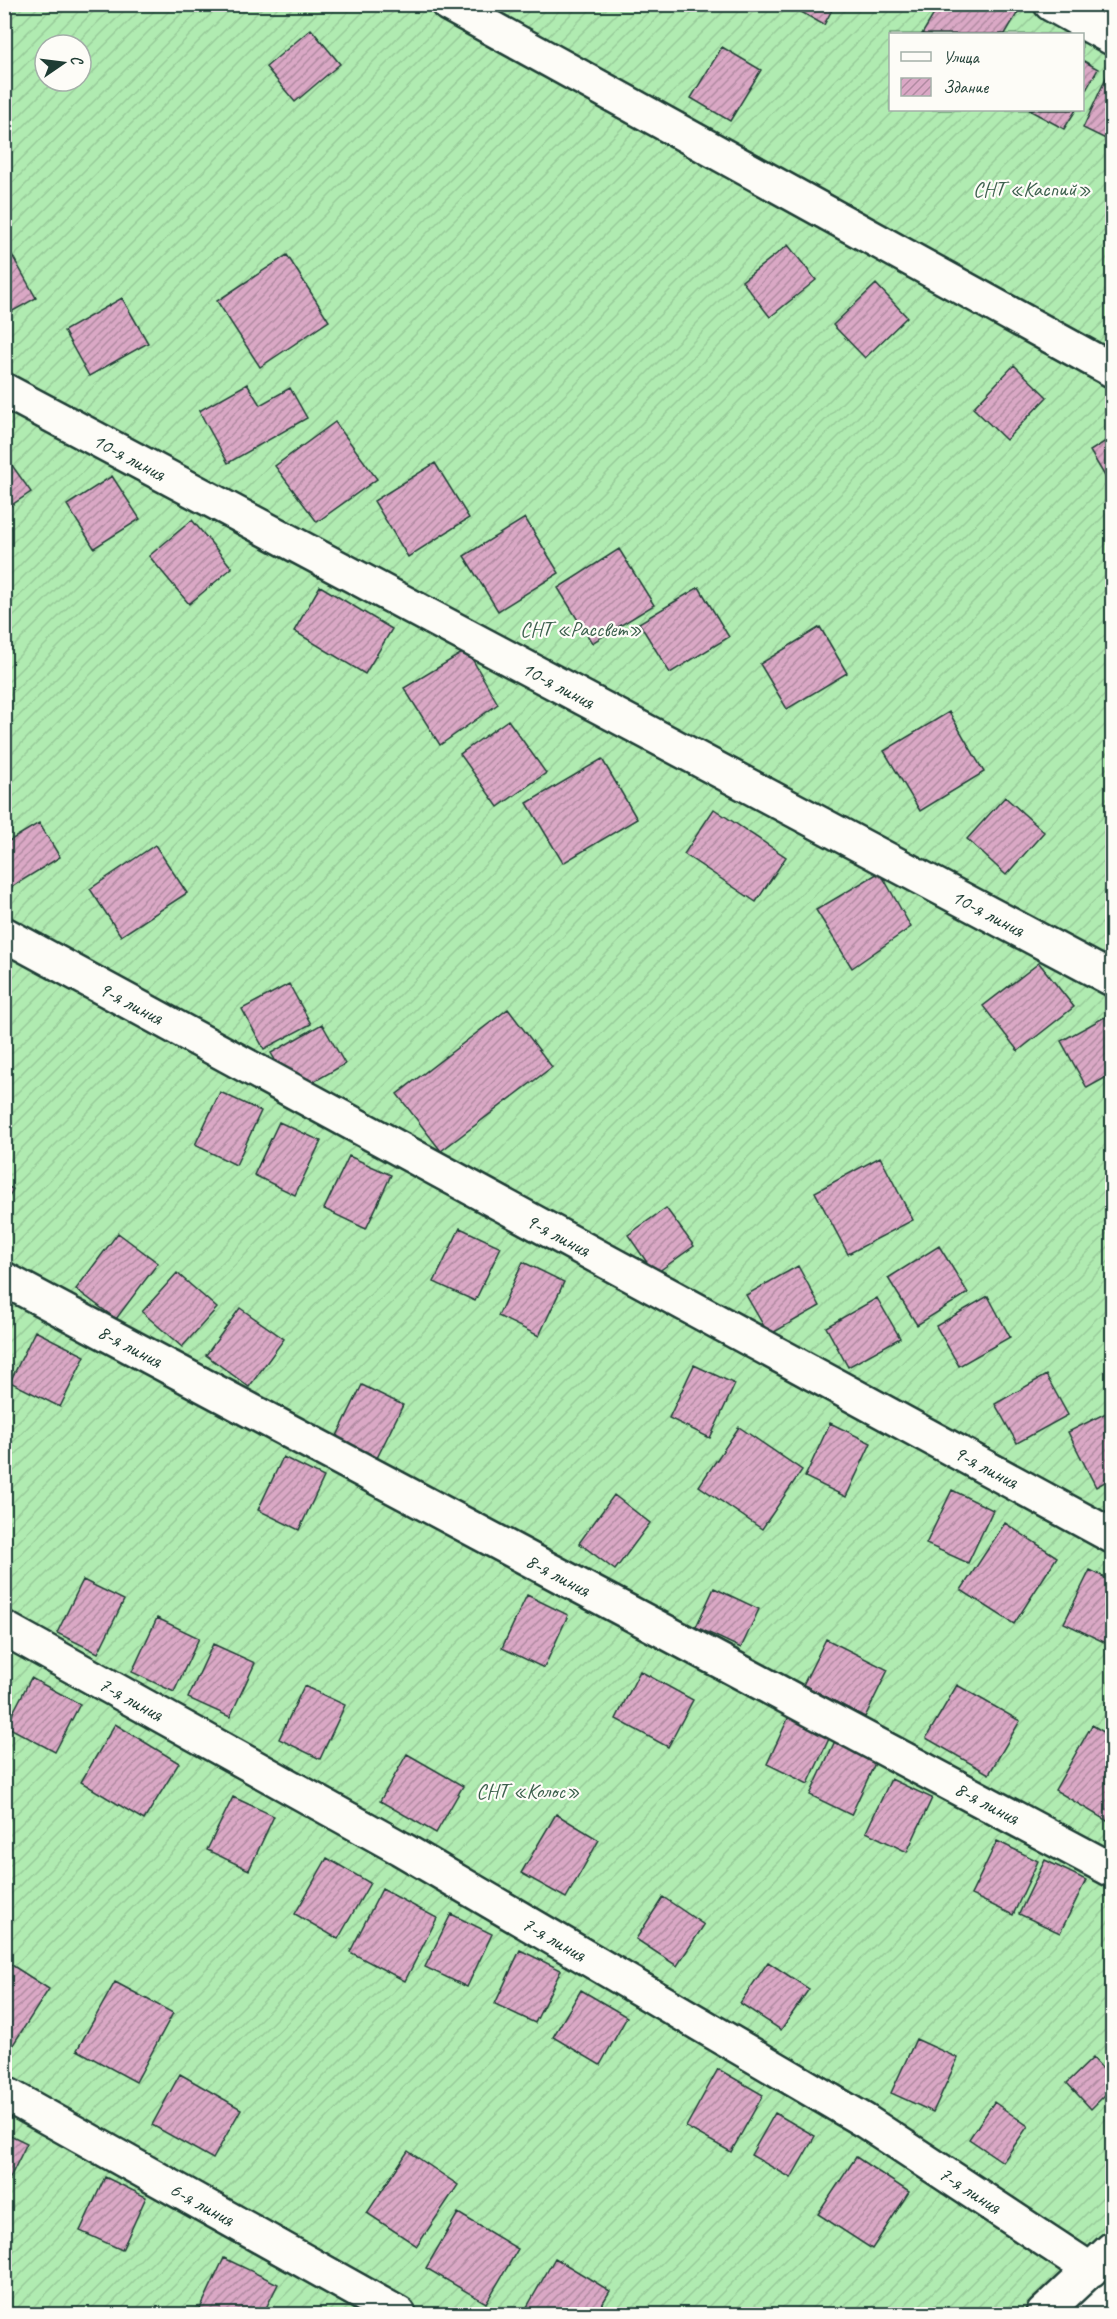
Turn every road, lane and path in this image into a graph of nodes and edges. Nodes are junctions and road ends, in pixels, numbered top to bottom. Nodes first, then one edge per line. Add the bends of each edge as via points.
1 (448, 4) edge
2 (1052, 4) edge
3 (1113, 38) edge
4 (1113, 370) edge
5 (4, 390) edge
6 (4, 934) edge
7 (1113, 980) edge
8 (4, 1279) edge
9 (1113, 1536) edge
10 (4, 1628) edge
11 (1113, 1870) edge
12 (4, 2093) edge
13 (1102, 2260) edge
14 (399, 2314) edge
15 (1043, 2314) edge

1 - 4 street
2 - 3 street
5 - 7 street, 10-я линия
6 - 9 street, 9-я линия
8 - 11 street, 8-я линия
10 - 13 street, 7-я линия via 400,1848
12 - 14 street, 6-я линия
13 - 15 street

